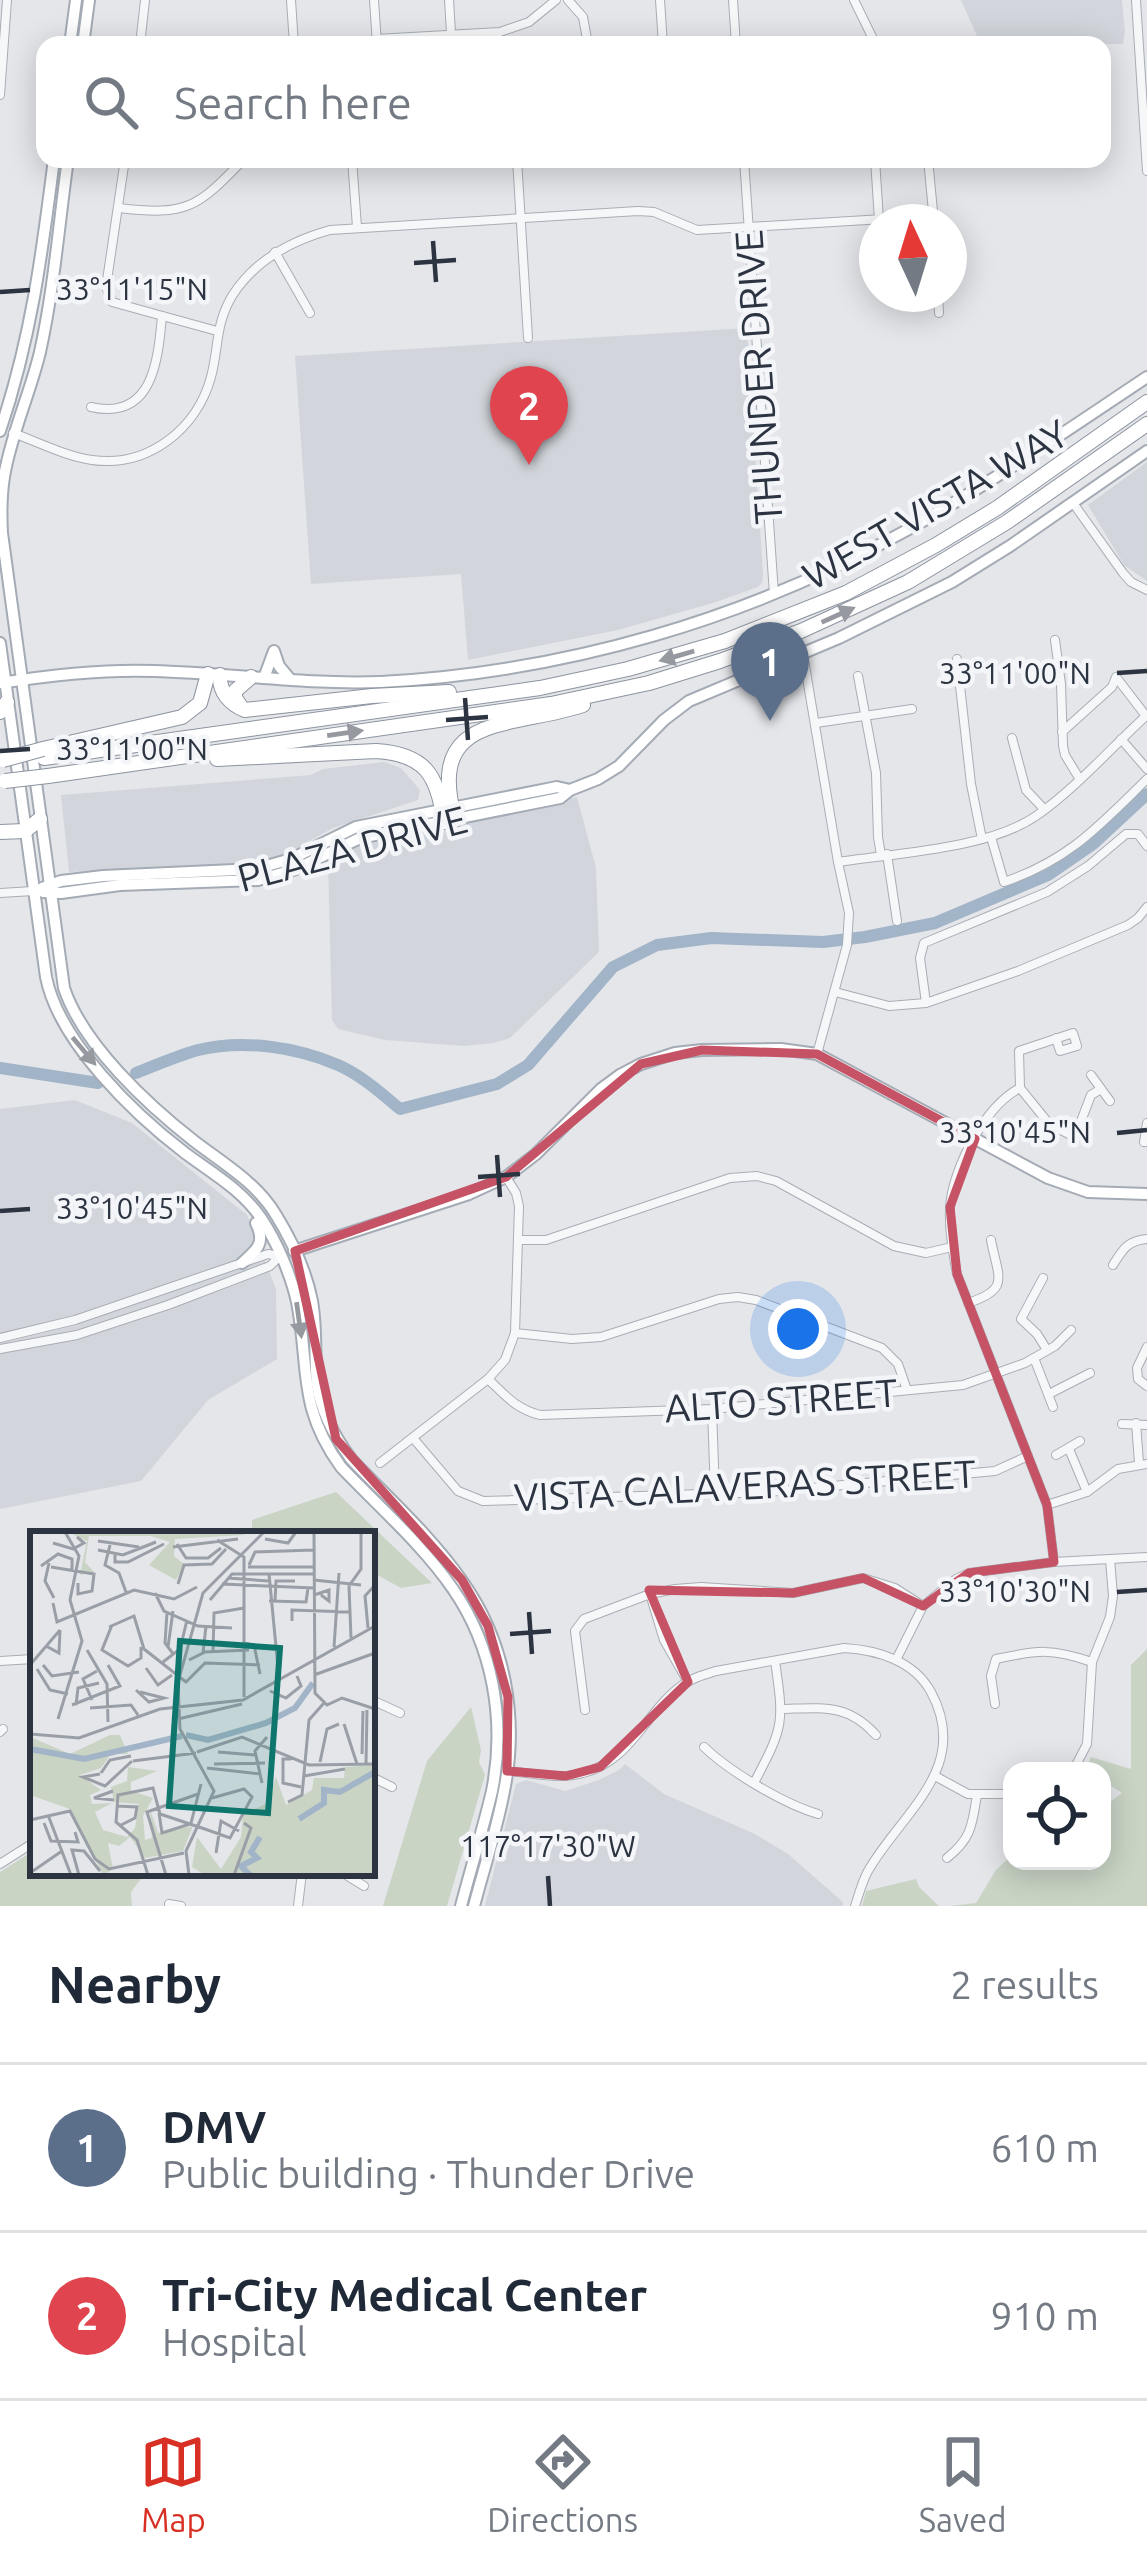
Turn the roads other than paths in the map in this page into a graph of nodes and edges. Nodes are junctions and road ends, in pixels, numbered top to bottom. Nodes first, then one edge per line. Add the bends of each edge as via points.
1 (7, 0) edge
2 (76, 0) edge
3 (89, 0) edge
4 (146, 0) edge
5 (291, 0) edge
6 (374, 0) edge
7 (449, 0) edge
8 (556, 0) edge
9 (568, 0) edge
10 (660, 0) edge
11 (733, 0) edge
12 (854, 0) edge
13 (1136, 0) edge
14 (451, 33) junction
15 (71, 36) edge
16 (84, 36) edge
17 (141, 36) edge
18 (293, 36) edge
19 (376, 36) edge
20 (426, 36) edge
21 (586, 36) edge
22 (662, 36) edge
23 (735, 36) edge
24 (872, 36) edge
25 (0, 95) edge
26 (53, 168) edge
27 (67, 168) edge
28 (124, 168) edge
29 (235, 168) edge
30 (353, 168) edge
31 (517, 168) edge
32 (745, 168) edge
33 (876, 168) edge
34 (929, 168) edge
35 (1147, 171) edge
36 (878, 204) edge
37 (932, 204) edge
38 (118, 208) junction
39 (519, 218) junction
40 (859, 221) edge
41 (358, 227) junction
42 (749, 229) junction
43 (275, 252) junction
44 (310, 313) dead end
45 (162, 316) junction
46 (217, 331) junction
47 (528, 338) dead end
48 (1147, 377) edge
49 (1147, 402) edge
50 (92, 407) dead end
51 (1147, 424) edge
52 (0, 429) edge
53 (14, 434) junction
54 (1147, 451) edge
55 (1073, 503) junction
56 (1147, 590) edge
57 (774, 594) junction
58 (1055, 640) dead end
59 (0, 643) edge
60 (803, 652) junction
61 (957, 659) dead end
62 (214, 675) junction
63 (859, 676) dead end
64 (258, 677) junction
65 (290, 678) junction
66 (22, 680) junction
67 (3, 683) edge
68 (649, 683) junction
69 (484, 695) junction
70 (4, 707) edge
71 (912, 709) dead end
72 (245, 710) junction
73 (865, 716) junction
74 (1147, 716) edge
75 (816, 723) junction
76 (1062, 732) junction
77 (1012, 738) dead end
78 (1121, 739) junction
79 (44, 754) junction
80 (188, 755) junction
81 (2, 762) edge
82 (1147, 769) edge
83 (1078, 778) junction
84 (1147, 779) edge
85 (3, 782) edge
86 (1044, 809) junction
87 (448, 815) junction
88 (40, 819) junction
89 (25, 830) junction
90 (0, 832) edge
91 (986, 838) junction
92 (1147, 846) edge
93 (884, 855) junction
94 (838, 862) junction
95 (48, 889) junction
96 (33, 891) junction
97 (0, 893) edge
98 (1147, 907) edge
99 (897, 921) dead end
100 (46, 977) junction
101 (64, 988) junction
102 (835, 992) junction
103 (52, 999) junction
104 (926, 1003) junction
105 (71, 1008) junction
106 (1056, 1038) dead end
107 (817, 1054) junction
108 (1091, 1075) dead end
109 (1020, 1088) junction
110 (1101, 1089) junction
111 (1110, 1101) dead end
112 (131, 1106) junction
113 (1147, 1123) edge
114 (184, 1133) junction
115 (975, 1139) junction
116 (1147, 1142) edge
117 (506, 1177) junction
118 (235, 1190) junction
119 (1147, 1194) edge
120 (1147, 1239) edge
121 (519, 1240) junction
122 (991, 1240) dead end
123 (952, 1247) junction
124 (296, 1251) junction
125 (280, 1256) junction
126 (242, 1263) junction
127 (1113, 1265) dead end
128 (1043, 1278) dead end
129 (968, 1304) junction
130 (1071, 1330) dead end
131 (515, 1333) junction
132 (0, 1338) edge
133 (1147, 1347) edge
134 (0, 1349) edge
135 (1047, 1350) junction
136 (1034, 1358) junction
137 (1090, 1373) dead end
138 (996, 1374) junction
139 (488, 1379) junction
140 (306, 1384) junction
141 (1147, 1386) edge
142 (907, 1390) junction
143 (1049, 1394) junction
144 (322, 1406) junction
145 (1053, 1407) dead end
146 (712, 1409) junction
147 (1122, 1424) dead end
148 (1141, 1424) edge
149 (412, 1438) junction
150 (1080, 1441) dead end
151 (1069, 1449) junction
152 (1056, 1455) dead end
153 (1028, 1456) junction
154 (380, 1463) dead end
155 (1143, 1464) edge
156 (1087, 1492) junction
157 (715, 1494) junction
158 (1047, 1505) junction
159 (1147, 1557) edge
160 (1110, 1558) junction
161 (1054, 1562) junction
162 (650, 1594) junction
163 (923, 1606) junction
164 (30, 1659) edge
165 (896, 1660) junction
166 (0, 1661) edge
167 (775, 1661) junction
168 (1092, 1662) junction
169 (688, 1682) junction
170 (375, 1702) edge
171 (995, 1704) dead end
172 (782, 1708) junction
173 (585, 1710) dead end
174 (400, 1714) dead end
175 (876, 1736) dead end
176 (704, 1747) dead end
177 (1078, 1762) edge
178 (500, 1770) junction
179 (935, 1776) junction
180 (375, 1778) edge
181 (754, 1781) junction
182 (392, 1787) dead end
183 (1003, 1795) edge
184 (977, 1796) junction
185 (818, 1814) dead end
186 (30, 1845) edge
187 (947, 1858) dead end
188 (0, 1864) edge
189 (302, 1876) edge
190 (348, 1876) edge
191 (364, 1886) dead end
192 (170, 1904) edge
193 (181, 1906) edge
194 (298, 1906) edge
195 (461, 1906) edge
196 (474, 1906) edge
197 (855, 1906) edge

1 - 25 street
2 - 15 main road
3 - 16 main road
4 - 17 street
5 - 18 street
6 - 19 street
7 - 14 street
8 - 14 street via 517,27
9 - 21 street
10 - 22 street
11 - 23 street
12 - 24 street
13 - 35 street
14 - 20 street
26 - 52 main road via 25,348
27 - 53 main road via 39,355
28 - 38 street
29 - 38 street via 196,204 171,212
30 - 41 street
31 - 39 street
32 - 42 street, THUNDER DRIVE
33 - 36 street
34 - 37 street
38 - 45 street via 108,295
39 - 41 street
39 - 42 street via 638,211 697,230
39 - 47 street
40 - 42 street
41 - 43 street
42 - 57 street, THUNDER DRIVE
43 - 44 street
43 - 46 street via 231,298
45 - 46 street
45 - 50 street via 158,362 138,398 115,410
46 - 53 street via 200,406 154,450 94,460
48 - 57 main road, WEST VISTA WAY via 973,492
49 -> 69 highway via 961,531 806,610 628,669
68 -> 51 highway via 782,639 908,582
52 - 53 street
53 - 66 main road via 2,519
54 - 55 main road, PLAZA DRIVE
55 - 56 street via 1131,583
55 - 60 main road, PLAZA DRIVE via 908,606
57 - 65 main road, WEST VISTA WAY via 670,632 532,664 355,683
58 - 76 street
59 - 67 main road
60 - 75 street
60 - 87 main road, PLAZA DRIVE via 689,701 619,766 560,798
61 - 91 street via 971,784
62 - 64 main road, WEST VISTA WAY
62 - 66 main road, WEST VISTA WAY via 89,671
62 - 72 highway
62 - 79 highway via 182,717
63 - 73 street
64 - 65 main road, WEST VISTA WAY
64 - 65 main road via 274,651
64 - 72 highway via 235,691
66 - 67 main road, WEST VISTA WAY
66 - 88 main road
67 - 70 main road
80 -> 68 highway
68 - 87 highway via 469,736 450,759
69 - 72 highway via 372,696
69 - 79 highway
70 - 89 main road
71 - 73 street
73 - 75 street
73 - 93 street
74 - 76 street via 1116,677
74 - 78 street
75 - 94 street
76 - 83 street
77 - 86 street via 1026,790
78 - 82 street
78 - 83 street
79 - 81 highway, bridge
80 - 85 highway, bridge
80 - 87 highway via 400,754 430,774
83 - 86 street
84 - 91 street via 1076,846 1004,882
86 - 91 street
87 - 95 main road, PLAZA DRIVE via 356,827 242,882 152,879
88 - 89 highway
88 - 95 main road
89 - 90 highway
89 - 96 main road
91 - 93 street
92 - 104 street via 1126,834 1047,892 924,943
93 - 94 street
93 - 99 street
94 - 102 street via 849,913
95 - 96 main road, PLAZA DRIVE
95 - 101 main road
96 - 97 street
96 - 100 main road
98 - 104 street via 1128,925
100 - 101 main road
100 - 103 main road
101 - 105 main road
102 - 104 street via 890,1006
102 - 107 street
103 - 105 main road
103 -> 112 main road via 62,1024
105 - 114 main road via 131,1084
106 - 109 street via 1019,1051
107 - 115 main road
107 - 117 main road via 701,1050 641,1064 601,1089
108 - 110 street
109 - 110 street via 1050,1125 1075,1137
109 - 115 street via 997,1103
110 - 111 street
112 - 114 main road
112 - 118 main road
113 - 116 street
114 - 124 main road via 248,1180
115 - 119 main road via 1071,1188
115 - 123 street via 952,1193
117 - 121 street via 519,1206
117 - 124 main road
118 - 125 main road
118 - 126 main road via 262,1239
120 - 127 street via 1132,1240
121 - 123 street via 546,1240 757,1175 894,1246 926,1253
121 - 131 street
122 - 129 street via 997,1289
123 - 129 street
124 - 125 main road
124 - 144 main road via 311,1299
125 - 126 street
125 - 134 street via 168,1305
125 -> 140 main road via 297,1304
126 - 132 street
128 - 135 street via 1021,1319
129 - 138 street
130 - 135 street, ALTO STREET
131 - 139 street
131 - 142 street via 601,1336 738,1297 882,1348
133 - 141 street via 1138,1378
135 - 136 street, ALTO STREET
136 - 138 street, ALTO STREET
136 - 143 street
137 - 143 street
138 - 142 street, ALTO STREET
138 - 153 street
139 - 146 street, ALTO STREET via 540,1415
139 - 149 street
140 - 144 main road
140 - 178 main road via 326,1446 452,1587 476,1631 495,1699
142 - 146 street, ALTO STREET
143 - 145 street
144 - 178 main road via 351,1459 479,1608 508,1697
146 - 157 street
147 - 148 street
148 - 155 street
149 - 154 street
149 - 157 street, VISTA CALAVERAS STREET via 458,1491 483,1501
150 - 151 street
151 - 152 street
151 - 156 street
153 - 157 street, VISTA CALAVERAS STREET via 995,1471
153 - 158 street
155 - 156 street via 1118,1469
156 - 158 street
158 - 161 street
159 - 160 street
160 - 161 street
160 - 168 street via 1110,1617
161 - 163 street via 969,1573
162 - 163 street via 701,1587 793,1593 863,1578
162 - 169 street
162 - 173 street via 578,1625
163 - 165 street
164 - 166 street
165 - 167 street via 844,1648
165 - 179 street via 927,1686 940,1715
167 - 169 street
167 - 172 street
168 - 171 street via 1052,1650 996,1659
168 - 177 street via 1087,1744
169 - 178 street via 600,1767 566,1776
170 - 174 street
172 - 175 street via 853,1714
172 - 181 street via 779,1736
176 - 181 street
178 - 195 main road
178 - 196 main road via 504,1791
179 - 184 street
179 - 197 street via 869,1870
180 - 182 street
181 - 185 street
183 - 184 street
184 - 187 street via 970,1832
186 - 188 street
189 - 194 street
190 - 191 street
192 - 193 street

